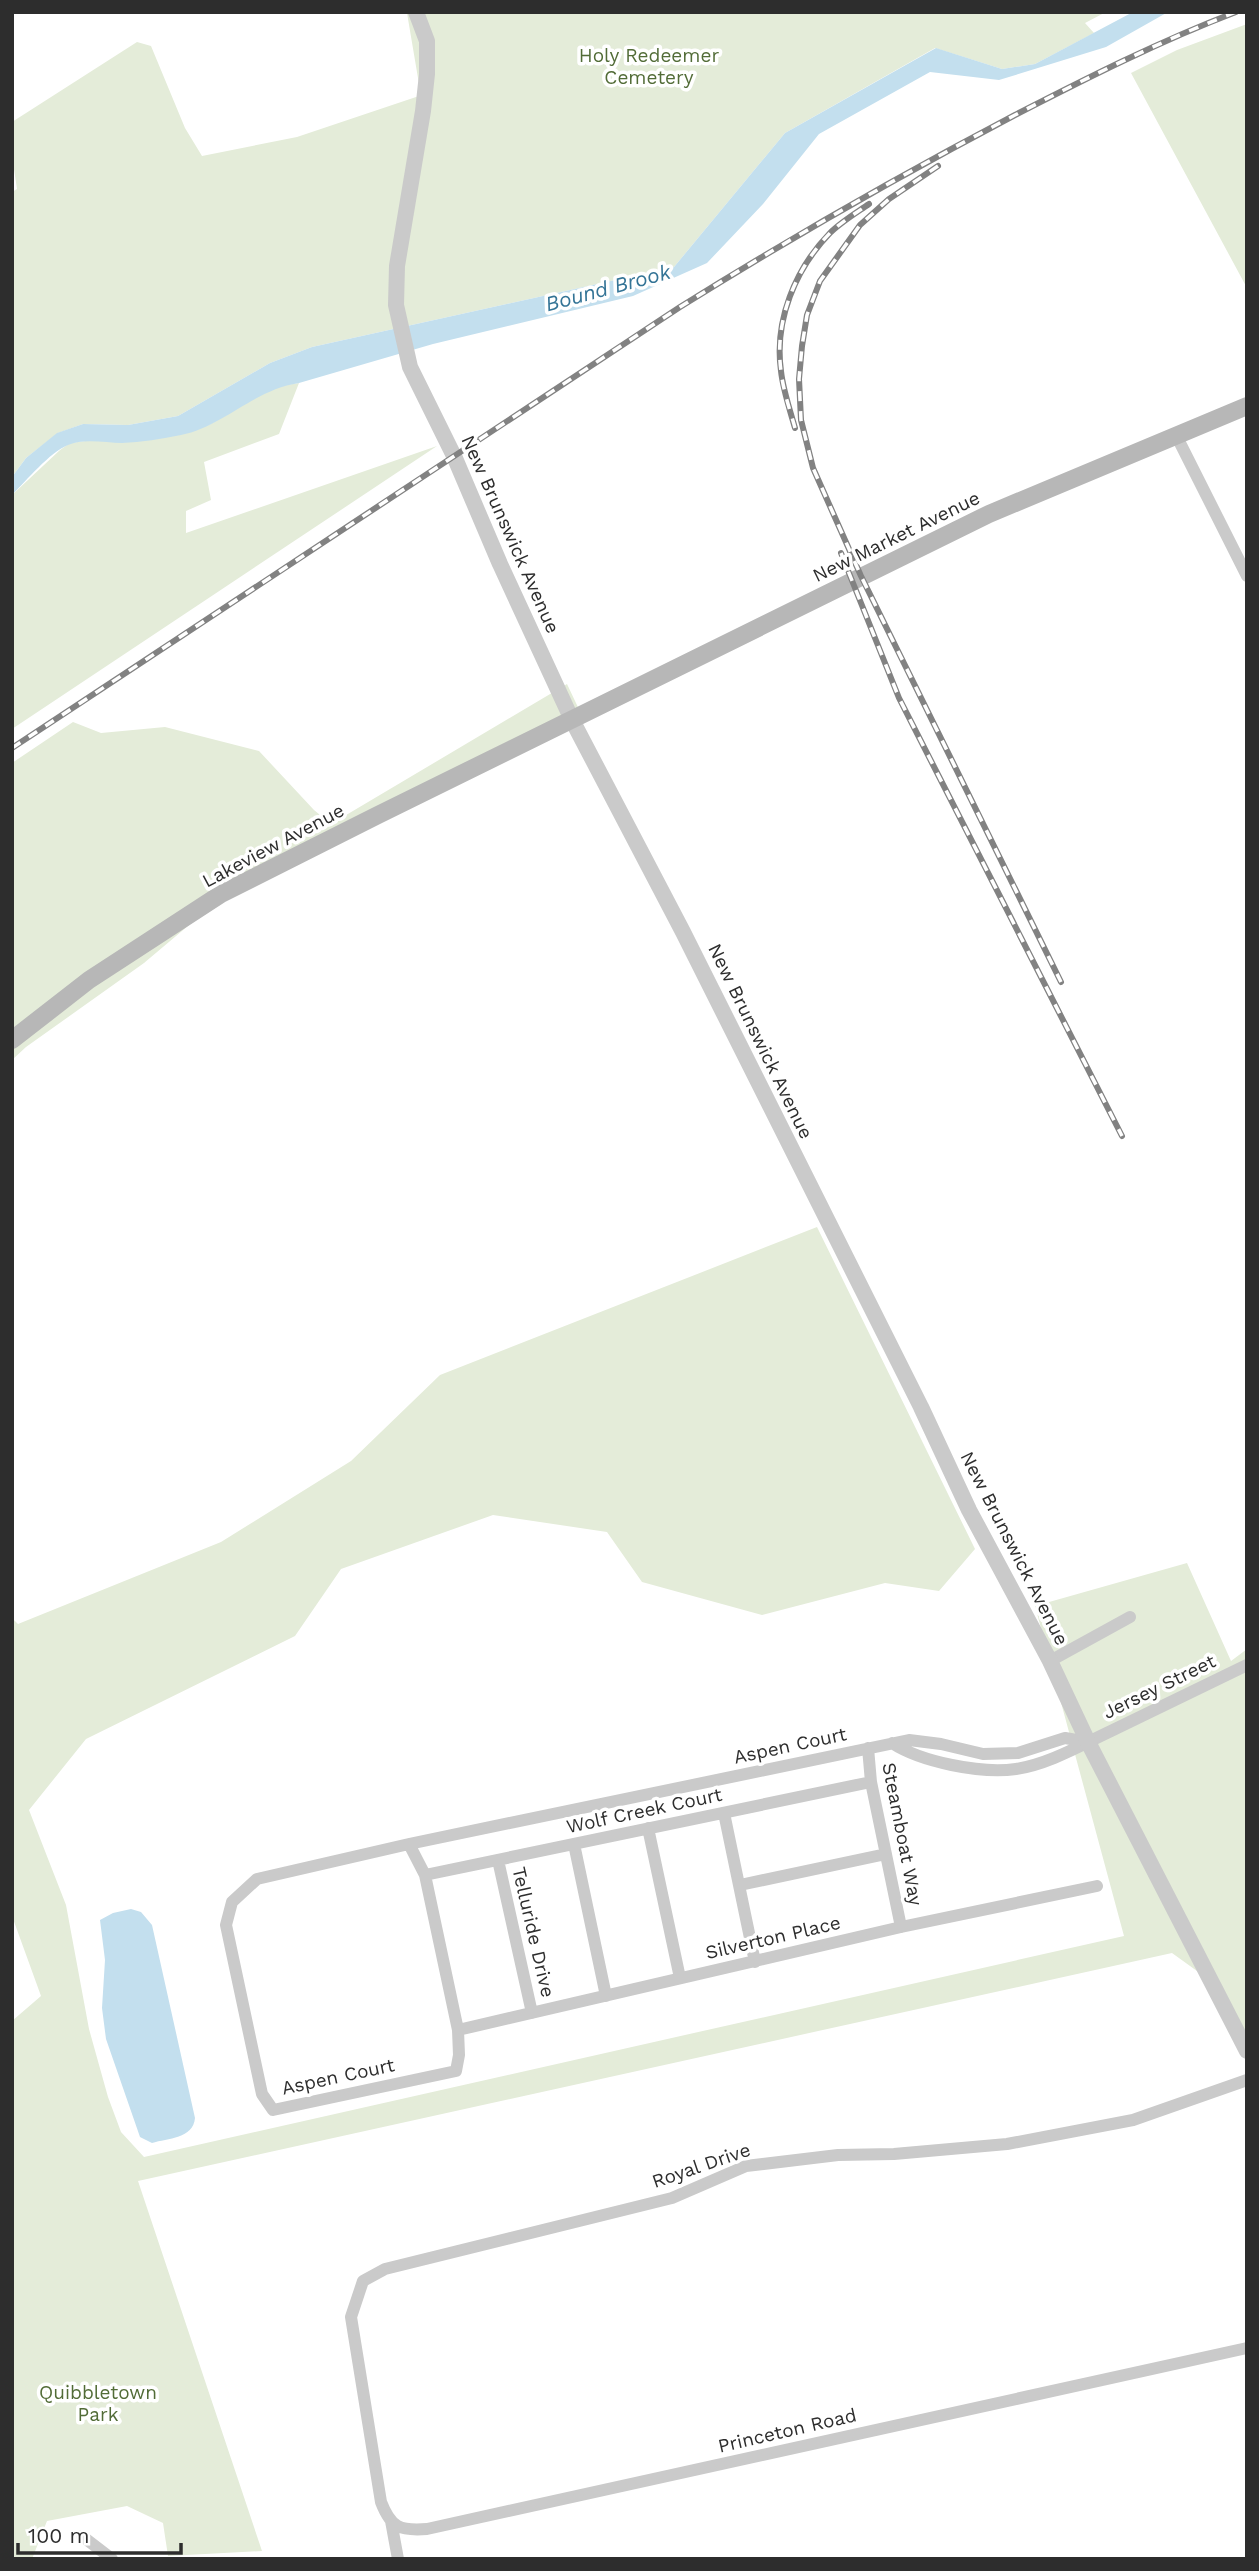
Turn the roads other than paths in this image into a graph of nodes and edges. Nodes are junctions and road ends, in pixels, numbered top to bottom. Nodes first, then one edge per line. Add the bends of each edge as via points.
1 (416, 12) edge
2 (1247, 406) edge
3 (1176, 435) junction
4 (1242, 555) edge
5 (1247, 576) edge
6 (572, 720) junction
7 (12, 1040) edge
8 (1130, 1617) dead end
9 (1050, 1661) junction
10 (1247, 1665) edge
11 (1088, 1742) junction
12 (868, 1748) junction
13 (871, 1782) junction
14 (724, 1813) junction
15 (648, 1828) junction
16 (409, 1844) junction
17 (574, 1844) junction
18 (886, 1854) junction
19 (498, 1860) junction
20 (425, 1875) junction
21 (740, 1885) junction
22 (1097, 1886) dead end
23 (901, 1927) junction
24 (755, 1962) junction
25 (680, 1978) junction
26 (606, 1996) junction
27 (532, 2013) junction
28 (458, 2030) junction
29 (1247, 2051) edge
30 (1247, 2081) edge
31 (1247, 2347) edge
32 (391, 2520) junction
33 (82, 2536) dead end
34 (113, 2559) edge
35 (398, 2559) edge

1 - 6 street, New Brunswick Avenue via 426,41 427,74 397,267 396,305 410,367
2 - 3 main road, New Market Avenue
3 - 4 street
3 - 6 main road, New Market Avenue via 989,514
4 - 5 street
6 - 7 main road, Lakeview Avenue via 221,894 89,980
6 - 9 street, New Brunswick Avenue via 705,976 969,1510
8 - 9 street
9 - 11 street, New Brunswick Avenue
10 - 11 street, Jersey Street
11 - 12 street, Aspen Court via 1065,1738 1018,1753 983,1754 909,1740
11 - 29 street, New Brunswick Avenue
12 - 13 street, Steamboat Way
12 - 16 street, Aspen Court
13 - 14 street, Wolf Creek Court
13 - 18 street, Steamboat Way
14 - 15 street, Wolf Creek Court
14 - 21 street
15 - 17 street, Wolf Creek Court
15 - 25 street
16 - 20 street, Aspen Court
16 - 28 street, Aspen Court via 257,1879 232,1902 226,1925 262,2094 273,2110 456,2071
17 - 19 street, Wolf Creek Court
17 - 26 street
18 - 21 street
18 - 23 street, Steamboat Way
19 - 20 street, Wolf Creek Court
19 - 27 street, Telluride Drive
20 - 28 street, Aspen Court
21 - 24 street
22 - 23 street, Silverton Place
23 - 24 street, Silverton Place
24 - 25 street, Silverton Place
25 - 26 street, Silverton Place
26 - 27 street, Silverton Place
27 - 28 street, Silverton Place
30 - 32 street, Royal Drive via 1133,2120 1007,2144 800,2158 747,2166 672,2198 385,2269 363,2281 351,2317 381,2502
31 - 32 street, Princeton Road via 427,2529 409,2530
32 - 35 street
33 - 34 street

